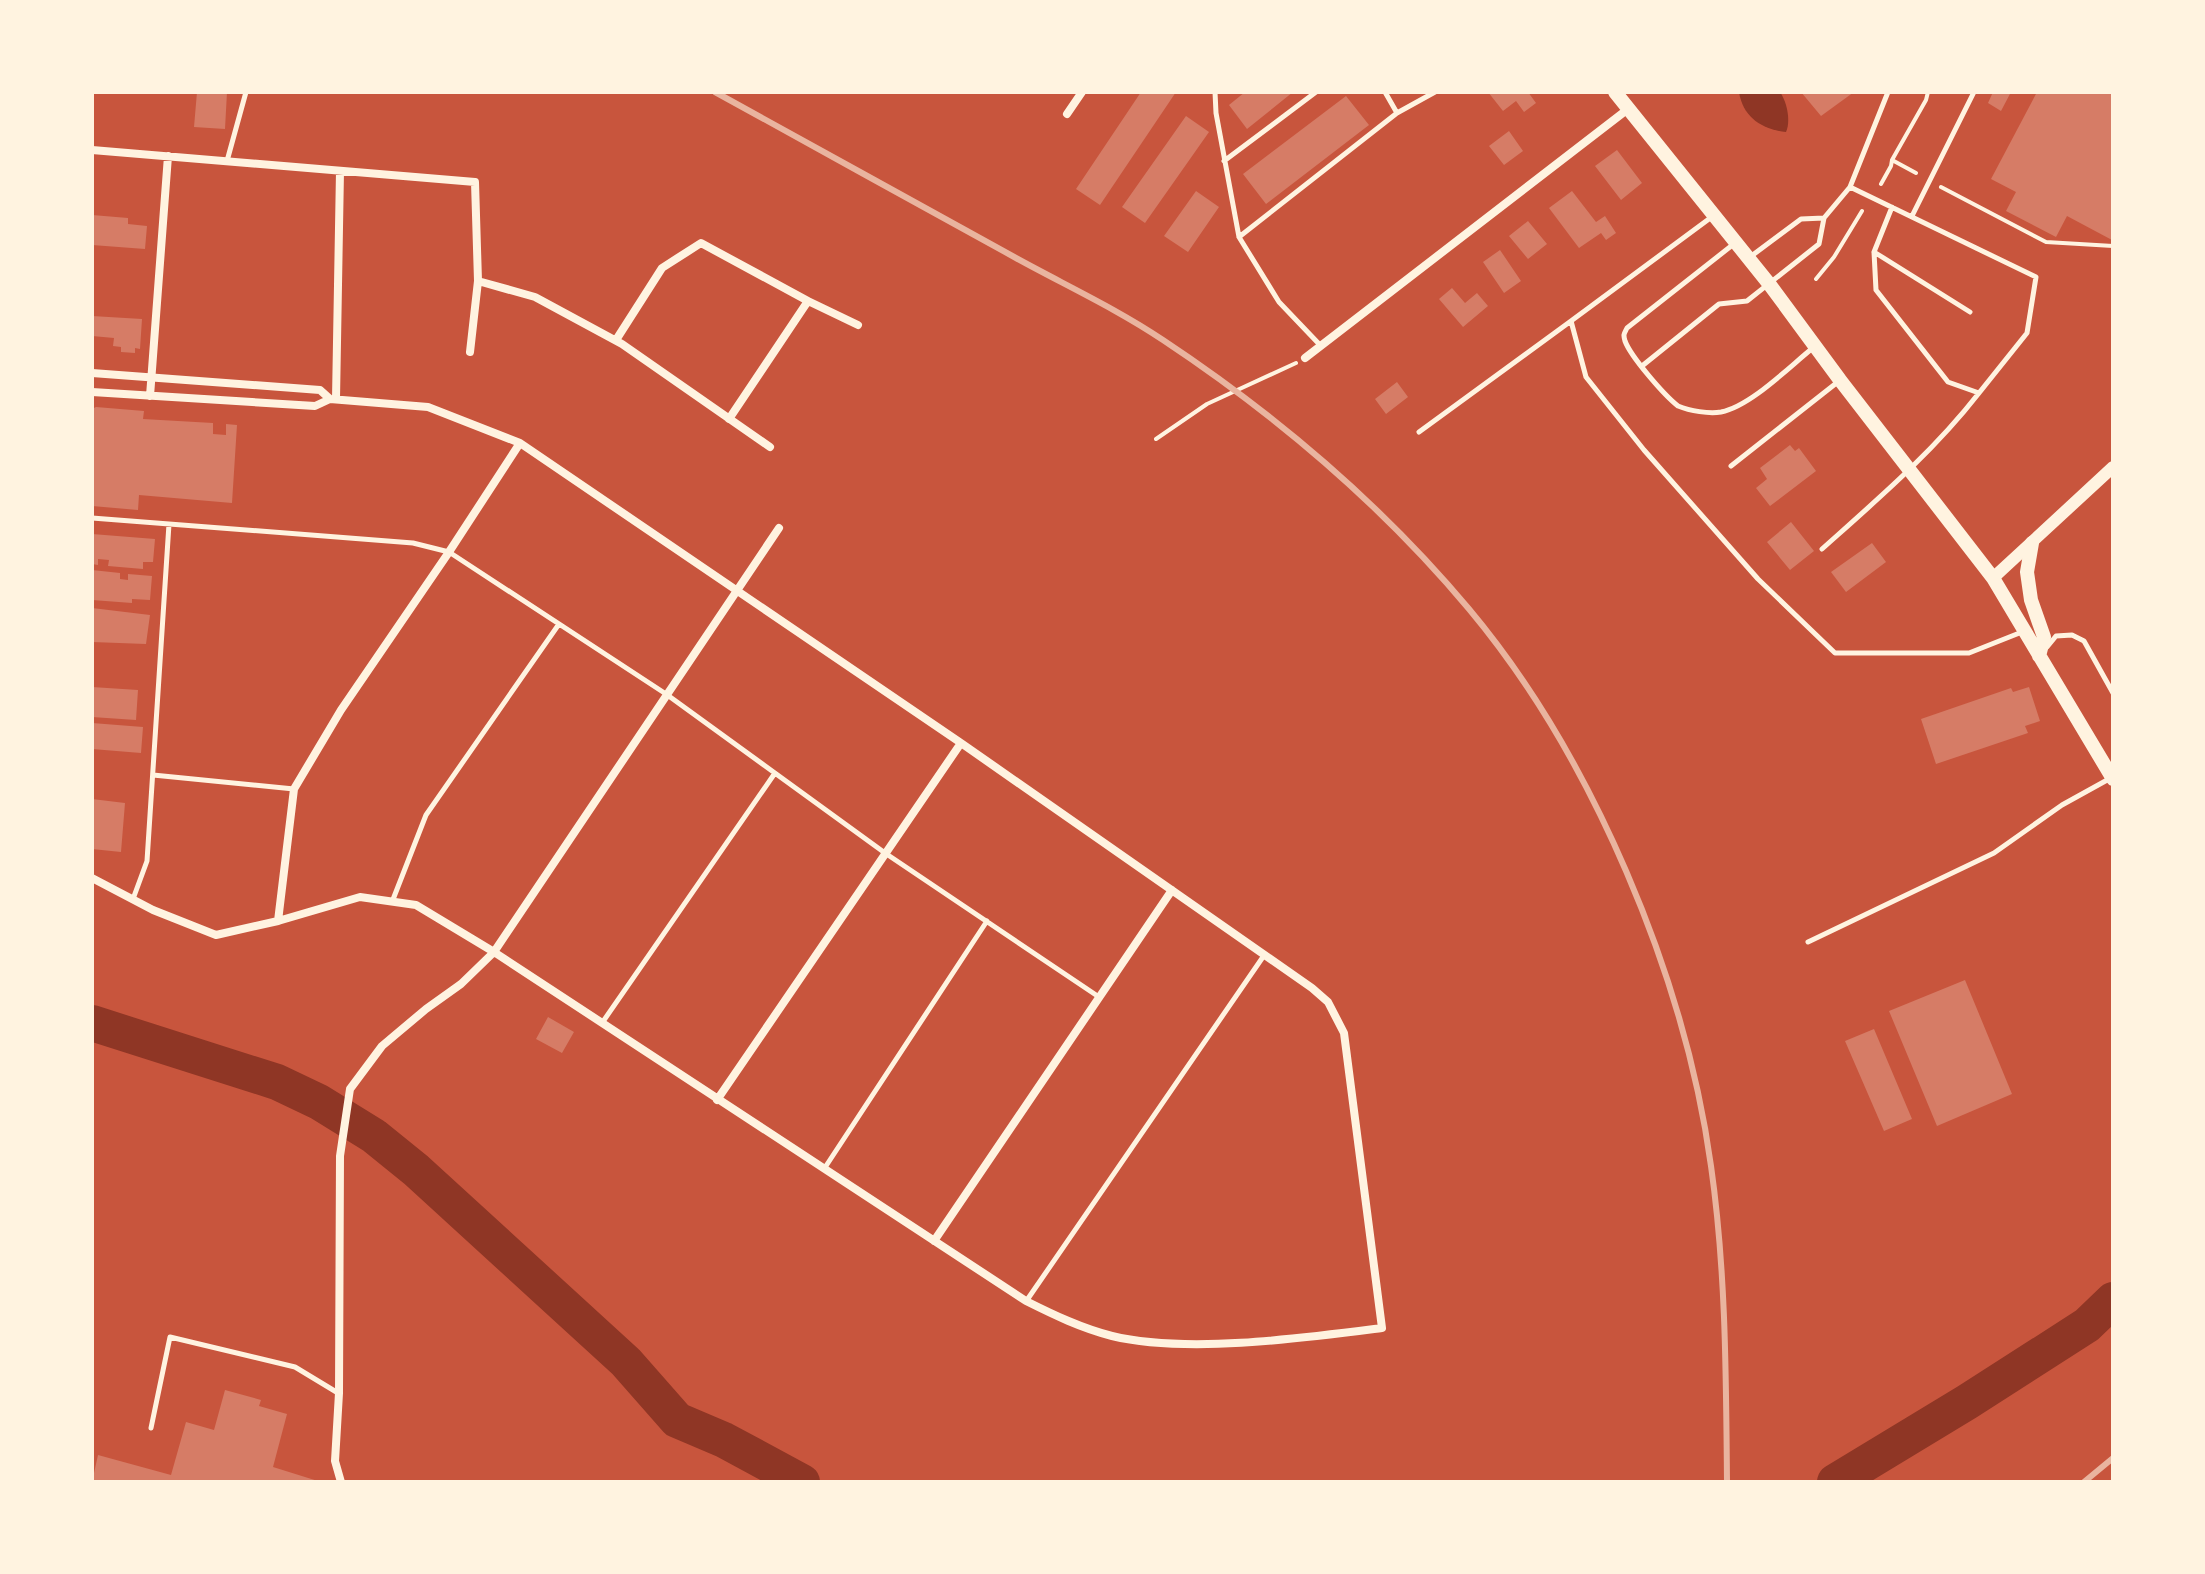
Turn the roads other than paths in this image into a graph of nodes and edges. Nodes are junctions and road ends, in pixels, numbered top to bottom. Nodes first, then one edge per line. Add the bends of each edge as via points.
1 (246, 92) edge
2 (1082, 92) edge
3 (1215, 92) edge
4 (1316, 92) edge
5 (1385, 92) edge
6 (1435, 92) edge
7 (1615, 92) edge
8 (1888, 92) edge
9 (1974, 92) edge
10 (1628, 109) junction
11 (1397, 113) junction
12 (1067, 114) dead end
13 (92, 150) edge
14 (168, 156) junction
15 (227, 161) junction
16 (1224, 161) junction
17 (340, 171) junction
18 (1850, 187) junction
19 (1892, 207) junction
20 (1714, 215) junction
21 (1912, 216) junction
22 (1824, 218) junction
23 (1239, 237) junction
24 (1736, 242) junction
25 (1874, 252) junction
26 (1749, 259) junction
27 (478, 281) junction
28 (1770, 285) junction
29 (808, 301) junction
30 (1970, 312) dead end
31 (1571, 321) junction
32 (858, 325) dead end
33 (616, 340) junction
34 (1321, 346) junction
35 (1815, 346) junction
36 (470, 352) dead end
37 (1305, 358) road end
38 (1642, 366) junction
39 (92, 373) edge
40 (151, 377) junction
41 (1840, 380) junction
42 (92, 392) edge
43 (1979, 393) junction
44 (150, 396) junction
45 (333, 399) junction
46 (729, 419) junction
47 (1419, 432) dead end
48 (520, 443) junction
49 (770, 447) dead end
50 (1731, 466) dead end
51 (2113, 467) edge
52 (1910, 471) junction
53 (92, 518) edge
54 (169, 524) junction
55 (779, 528) dead end
56 (2032, 543) junction
57 (1822, 549) dead end
58 (449, 552) junction
59 (1993, 578) junction
60 (735, 590) junction
61 (559, 624) junction
62 (2024, 632) junction
63 (2039, 656) junction
64 (2113, 693) edge
65 (666, 694) junction
66 (961, 743) junction
67 (775, 773) junction
68 (153, 775) junction
69 (2113, 778) edge
70 (294, 789) junction
71 (885, 853) junction
72 (92, 878) edge
73 (1172, 890) junction
74 (133, 900) junction
75 (392, 902) junction
76 (278, 921) junction
77 (987, 921) junction
78 (1808, 942) dead end
79 (494, 952) junction
80 (1265, 954) junction
81 (1099, 998) junction
82 (601, 1023) junction
83 (717, 1100) junction
84 (824, 1170) junction
85 (934, 1241) junction
86 (1026, 1301) junction
87 (339, 1393) junction
88 (151, 1428) dead end
89 (341, 1482) edge

1 - 15 lane
2 - 12 street
3 - 16 lane
4 - 16 lane
5 - 11 lane
6 - 11 lane
7 - 10 main road
8 - 18 lane
9 - 21 lane
10 - 20 main road
10 - 34 street
11 - 23 lane
13 - 14 street
14 - 15 street
14 - 40 street
15 - 17 street
16 - 23 lane
17 - 27 street via 475,182
17 - 45 street
18 - 19 lane
18 - 22 lane
19 - 21 lane
19 - 25 lane
20 - 24 main road
20 - 31 lane
21 - 43 lane via 2036,277 2027,333
22 - 26 lane via 1801,219
22 - 28 lane via 1819,244
23 - 34 lane via 1279,302
24 - 26 main road
24 - 38 lane via 1627,328 1625,340
25 - 30 lane
25 - 43 lane via 1876,290 1948,382
26 - 28 main road
27 - 33 street via 535,297
27 - 36 street
28 - 35 main road
28 - 38 lane via 1747,301 1719,304
29 - 32 street
29 - 33 street via 701,243 662,268
29 - 46 street
31 - 47 lane
31 - 62 lane via 1586,377 1644,450 1758,579 1835,653 1969,653
33 - 46 street
34 - 37 street
35 - 38 lane via 1734,408 1719,413 1678,406
35 - 41 main road
39 - 40 street
40 - 44 street
40 - 45 street via 320,390
41 - 50 lane
41 - 52 main road
42 - 44 street
43 - 52 lane
44 - 45 street via 315,406
45 - 48 street via 428,407
46 - 49 street
48 - 58 street
48 - 60 street
51 - 56 street
52 - 57 lane
52 - 59 main road
53 - 54 lane
54 - 58 lane via 413,543
54 - 68 lane
55 - 60 street
56 - 59 street
56 - 63 main road via 2027,572 2044,637
58 - 61 lane
58 - 70 street
59 - 62 main road
60 - 65 street
60 - 66 street
61 - 65 lane
61 - 75 lane via 426,815
62 - 63 main road
63 - 64 lane via 2056,636 2084,641
63 - 69 main road
65 - 67 lane
65 - 79 street
66 - 71 street
66 - 73 street
67 - 71 lane
67 - 82 lane
68 - 70 lane
68 - 74 lane via 147,866
69 - 78 lane via 2062,805 1994,853
70 - 76 street
71 - 77 lane
71 - 83 street
72 - 74 street
73 - 80 street
73 - 81 street
74 - 76 street via 216,935
75 - 76 street via 360,897
75 - 79 street via 416,905
77 - 81 lane
77 - 84 lane
79 - 82 street
79 - 87 street via 382,1046 350,1089 340,1156
80 - 86 lane
80 - 86 street via 1328,1002 1344,1033 1382,1328 1168,1343 1113,1336
81 - 85 street
82 - 83 street
83 - 84 street
84 - 85 street
85 - 86 street
87 - 88 lane via 295,1367 170,1337
87 - 89 street via 335,1461

